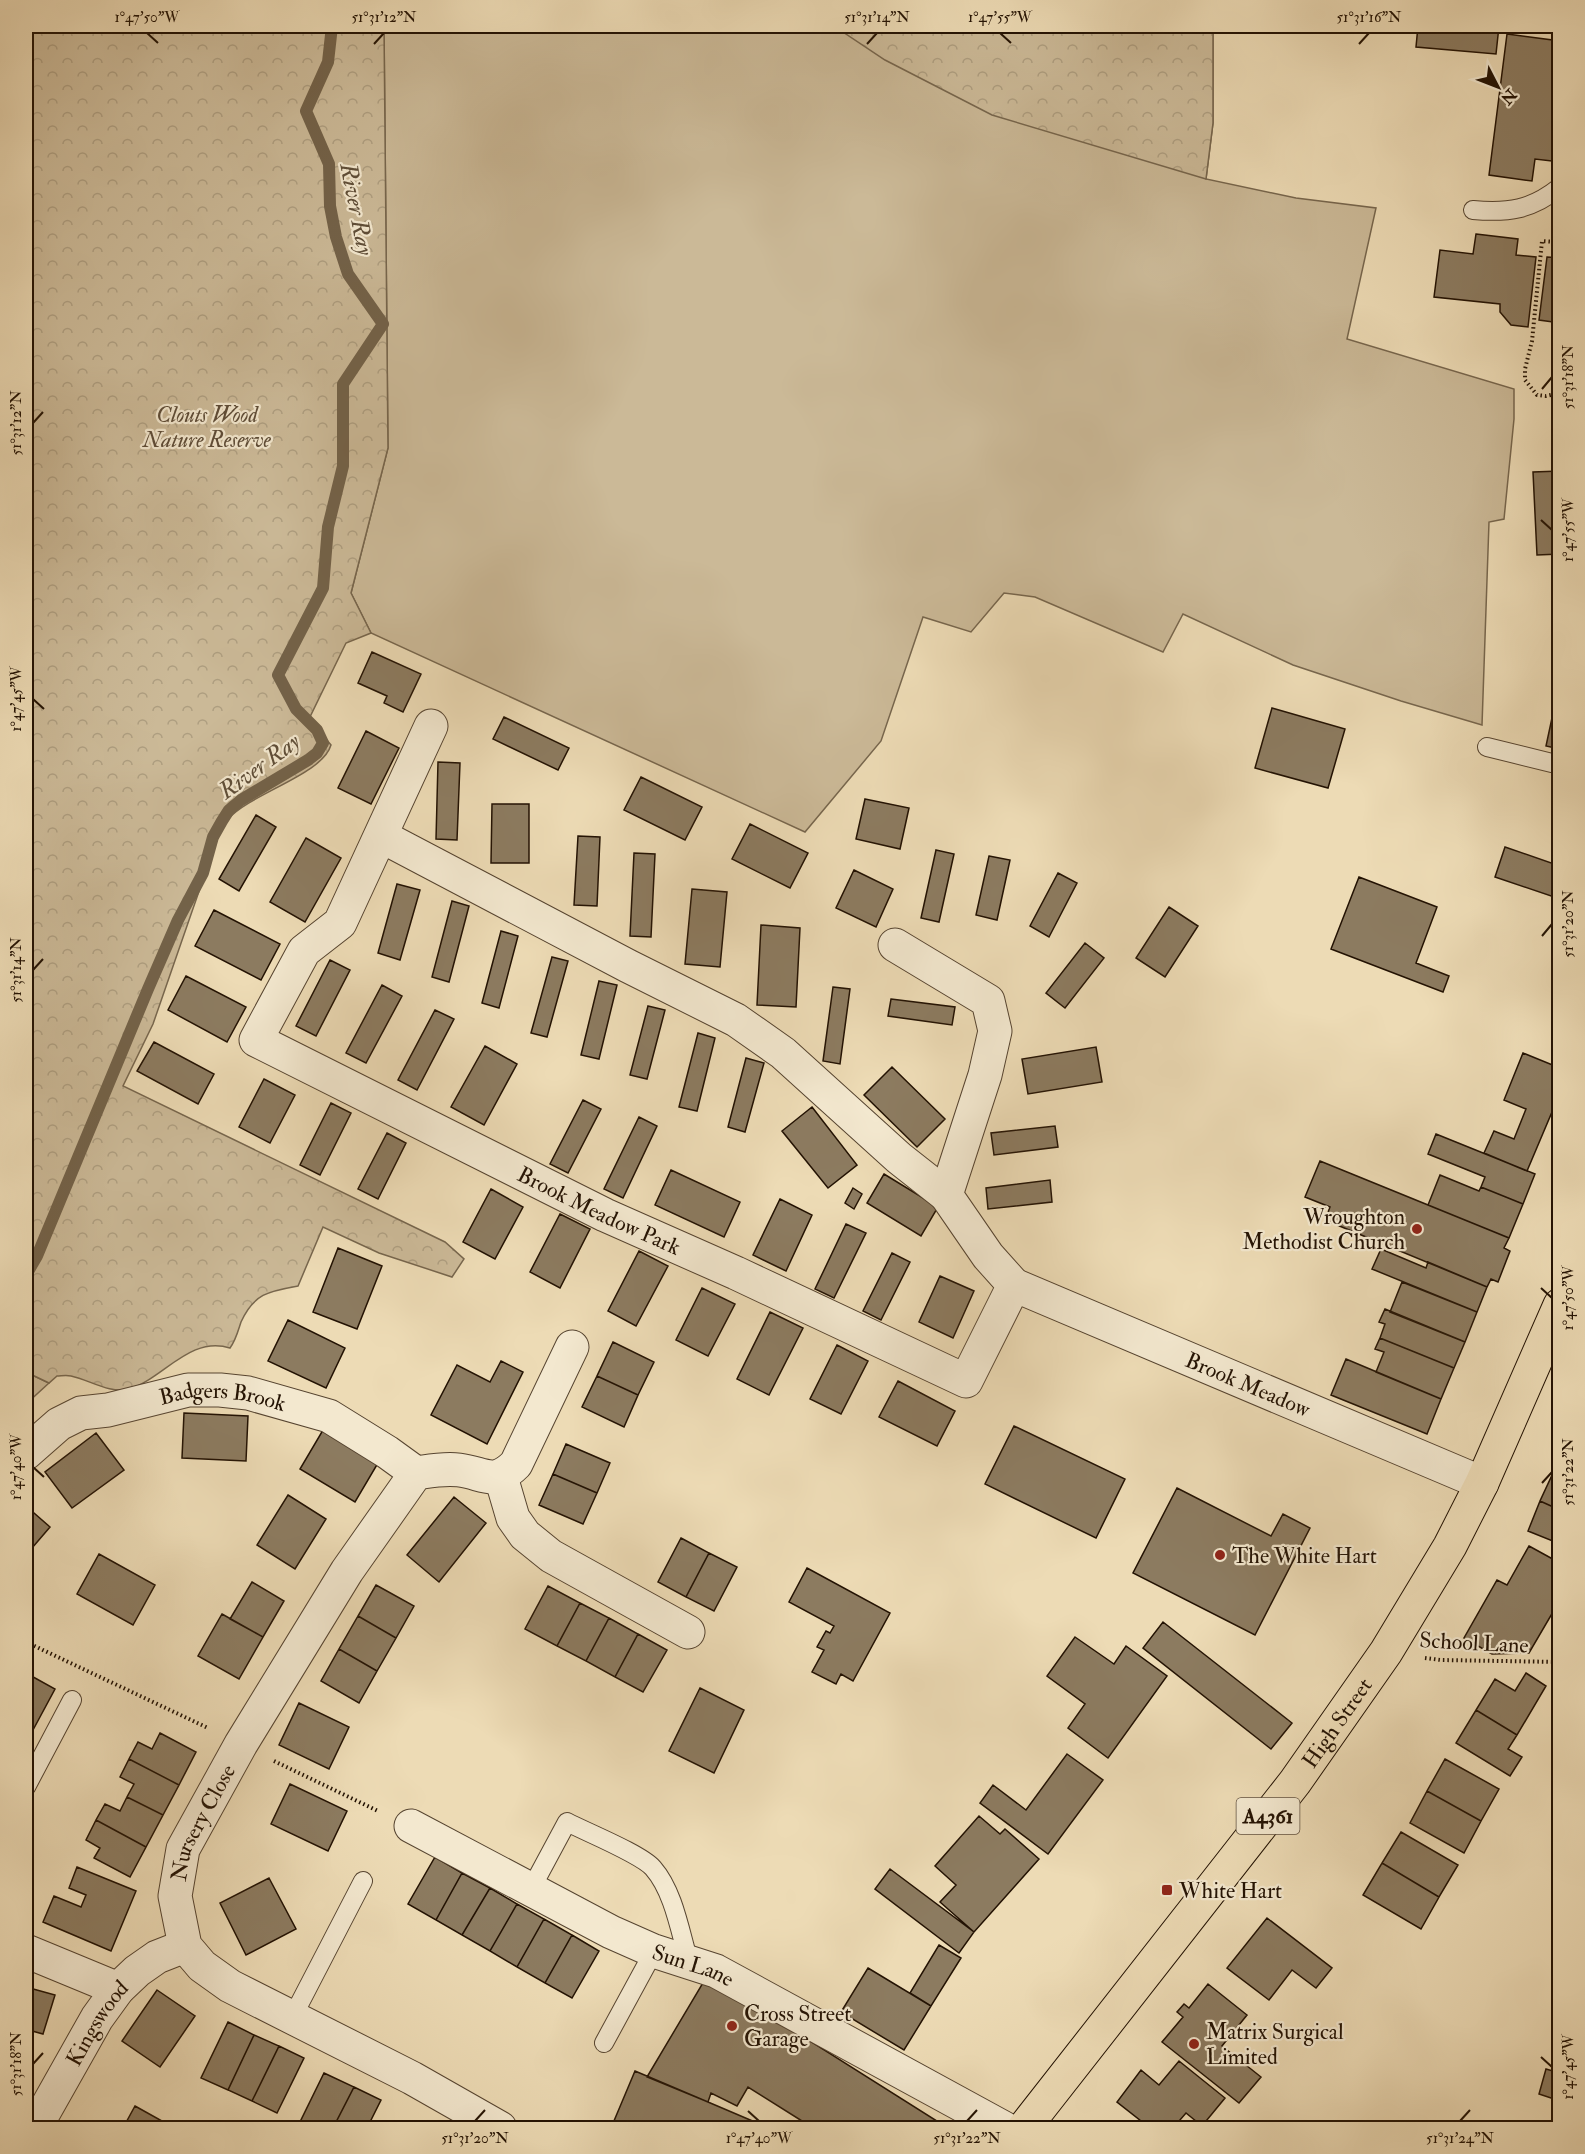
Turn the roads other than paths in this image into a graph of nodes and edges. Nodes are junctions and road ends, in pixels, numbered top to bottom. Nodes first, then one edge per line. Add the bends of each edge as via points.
1 (1560, 187) edge
2 (1473, 210) dead end
3 (431, 726) dead end
4 (1487, 747) dead end
5 (1560, 765) edge
6 (381, 836) junction
7 (895, 945) dead end
8 (946, 1195) junction
9 (1014, 1285) junction
10 (1560, 1305) edge
11 (572, 1347) dead end
12 (26, 1453) edge
13 (416, 1473) junction
14 (501, 1476) junction
15 (1482, 1483) junction
16 (688, 1632) dead end
17 (72, 1700) dead end
18 (26, 1787) edge
19 (411, 1826) dead end
20 (363, 1881) dead end
21 (531, 1889) junction
22 (185, 1946) junction
23 (26, 1951) edge
24 (654, 1951) junction
25 (689, 1962) junction
26 (118, 1989) junction
27 (292, 2019) junction
28 (604, 2043) dead end
29 (35, 2128) edge
30 (500, 2128) edge
31 (1004, 2128) edge
32 (1024, 2128) edge

1 - 2 lane via 1530,206 1498,212
3 - 6 street, Brook Meadow Park
4 - 5 lane
6 - 8 street via 736,1020 783,1053 898,1158
6 - 9 street, Brook Meadow Park via 340,923 304,951 256,1040 604,1215 966,1381
7 - 8 street via 988,1001 995,1031 985,1076
8 - 9 street via 988,1256
9 - 15 street, Brook Meadow
10 - 15 main road, High Street / A4361
11 - 14 street via 516,1464
12 - 13 street, Badgers Brook via 59,1424 81,1413 188,1390 220,1390 248,1393 329,1416
13 - 14 street via 458,1470
13 - 22 street, Nursery Close via 347,1571 183,1849 175,1896
14 - 16 street via 513,1518 525,1535 551,1556
15 - 32 main road, High Street / A4361 via 1446,1553 1386,1652 1295,1782
17 - 18 lane
19 - 21 street, Sun Lane
20 - 27 lane
21 - 24 street, Sun Lane
21 - 25 lane via 567,1822 651,1866 662,1880
22 - 26 street, Kingswood via 157,1958
22 - 27 street via 202,1966 230,1986
23 - 26 street
24 - 25 street, Sun Lane
24 - 28 lane
25 - 31 street, Sun Lane via 716,1971
26 - 29 street, Kingswood via 97,2018
27 - 30 street via 412,2078

